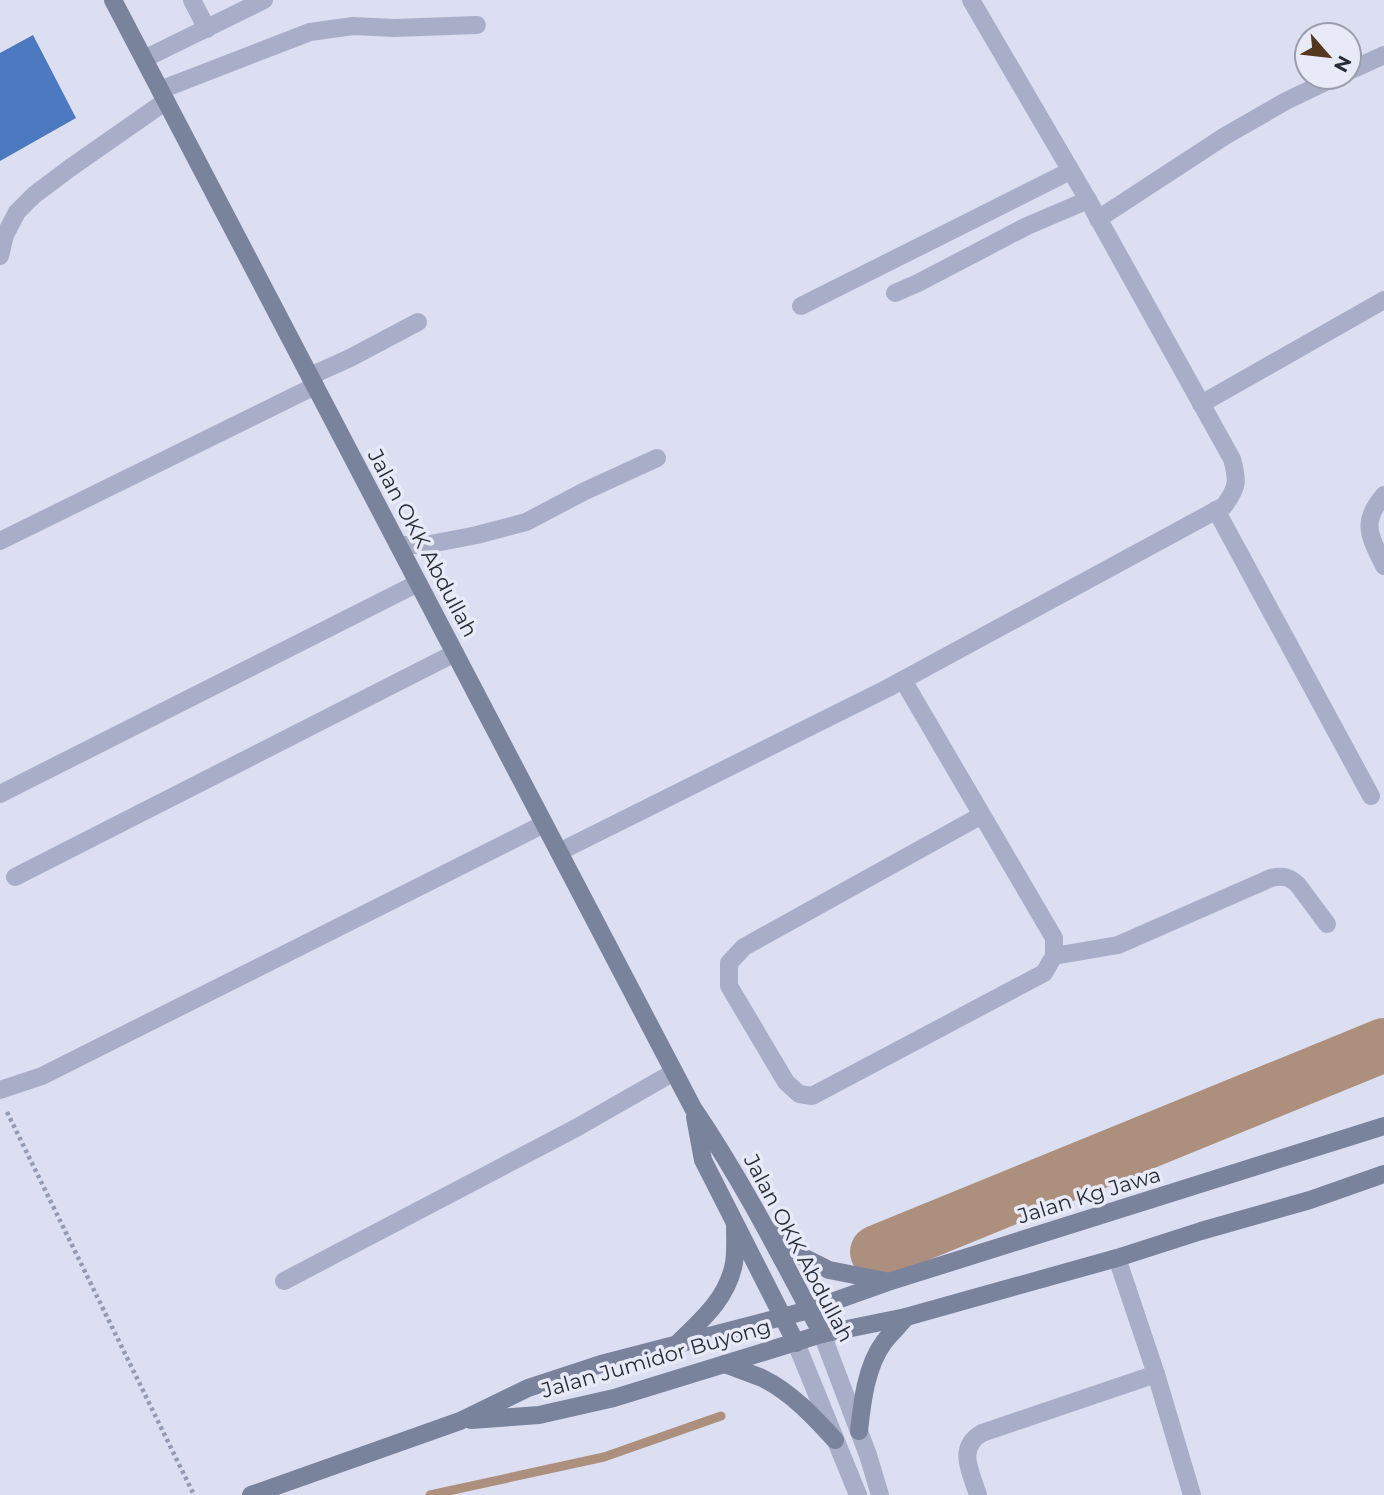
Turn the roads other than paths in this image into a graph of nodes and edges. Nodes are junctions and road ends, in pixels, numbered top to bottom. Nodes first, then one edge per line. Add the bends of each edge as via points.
1 (113, 0) edge
2 (192, 0) edge
3 (264, 0) edge
4 (971, 0) edge
5 (477, 25) dead end
6 (207, 29) junction
7 (1384, 55) edge
8 (144, 59) junction
9 (1363, 65) edge
10 (1307, 91) edge
11 (163, 95) junction
12 (1070, 171) junction
13 (1088, 200) junction
14 (1098, 219) junction
15 (0, 256) edge
16 (895, 293) dead end
17 (1384, 300) edge
18 (801, 306) dead end
19 (418, 322) dead end
20 (313, 381) junction
21 (1201, 404) junction
22 (657, 458) dead end
23 (1384, 495) edge
24 (1216, 510) junction
25 (0, 541) edge
26 (398, 545) junction
27 (1384, 566) edge
28 (418, 583) junction
29 (455, 653) junction
30 (903, 680) junction
31 (0, 794) edge
32 (1371, 796) dead end
33 (982, 815) junction
34 (544, 824) junction
35 (559, 852) junction
36 (15, 877) dead end
37 (1327, 924) dead end
38 (1054, 956) junction
39 (674, 1072) junction
40 (0, 1090) edge
41 (693, 1108) junction
42 (1384, 1126) edge
43 (1384, 1174) edge
44 (736, 1222) junction
45 (764, 1226) junction
46 (1117, 1258) junction
47 (284, 1281) dead end
48 (888, 1282) junction
49 (809, 1310) junction
50 (783, 1317) junction
51 (906, 1317) junction
52 (822, 1335) junction
53 (796, 1342) junction
54 (677, 1345) junction
55 (725, 1364) junction
56 (1156, 1374) junction
57 (460, 1421) junction
58 (859, 1431) junction
59 (835, 1440) junction
60 (259, 1494) edge
61 (858, 1495) edge
62 (880, 1495) edge
63 (978, 1495) edge
64 (1192, 1495) edge

1 - 8 main road, Jalan OKK Abdullah
2 - 6 street
3 - 6 street
4 - 12 street
5 - 11 street via 353,26 310,32
6 - 8 street
7 - 9 street
8 - 11 main road, Jalan OKK Abdullah
10 - 14 street via 1225,136
11 - 15 street via 34,195 17,212
11 - 20 main road, Jalan OKK Abdullah
12 - 13 street
12 - 18 street
13 - 14 street
13 - 16 street
14 - 21 street
17 - 21 street
19 - 20 street
20 - 25 street
20 - 26 main road, Jalan OKK Abdullah
21 - 24 street via 1237,477 1233,494
22 - 26 street via 526,522 425,545
23 - 27 street via 1369,520 1370,535
24 - 30 street
24 - 32 street
26 - 28 main road, Jalan OKK Abdullah
28 - 29 main road, Jalan OKK Abdullah
28 - 31 street
29 - 34 main road, Jalan OKK Abdullah
29 - 36 street
30 - 33 street
30 - 35 street
33 - 38 street via 1054,937
33 - 38 street via 744,947 729,963 729,986 786,1082 799,1094 813,1096 1044,973
34 - 35 main road, Jalan OKK Abdullah
34 - 40 street via 42,1076
35 - 39 main road, Jalan OKK Abdullah
37 - 38 street via 1298,885 1279,876 1118,945
39 - 41 main road, Jalan OKK Abdullah
39 - 47 street
41 - 44 main road, Jalan OKK Abdullah via 703,1160
41 - 45 main road, Jalan OKK Abdullah
42 - 48 main road, Jalan Kg Jawa
43 - 46 main road
44 - 50 main road, Jalan OKK Abdullah
44 - 54 main road via 728,1283 719,1300
45 - 48 main road via 802,1256 829,1270
45 - 49 main road, Jalan OKK Abdullah
46 - 51 main road
46 - 56 street
48 - 49 main road, Jalan Kg Jawa
49 - 50 main road, Jalan Jumidor Buyong
49 - 52 main road, Jalan OKK Abdullah
50 - 53 main road, Jalan OKK Abdullah
50 - 54 main road, Jalan Jumidor Buyong
51 - 52 main road
51 - 58 main road via 882,1344 870,1372
52 - 53 main road, Jalan Jumidor Buyong
52 - 58 street, Jalan OKK Abdullah
53 - 55 main road, Jalan Jumidor Buyong
53 - 59 street, Jalan OKK Abdullah
54 - 57 main road, Jalan Jumidor Buyong via 528,1388
55 - 57 main road, Jalan Jumidor Buyong via 539,1415
55 - 59 main road via 777,1388
56 - 63 street via 974,1437 967,1451
56 - 64 street
57 - 60 main road, Jalan Jumidor Buyong
58 - 62 street, Jalan OKK Abdullah
59 - 61 street, Jalan OKK Abdullah

